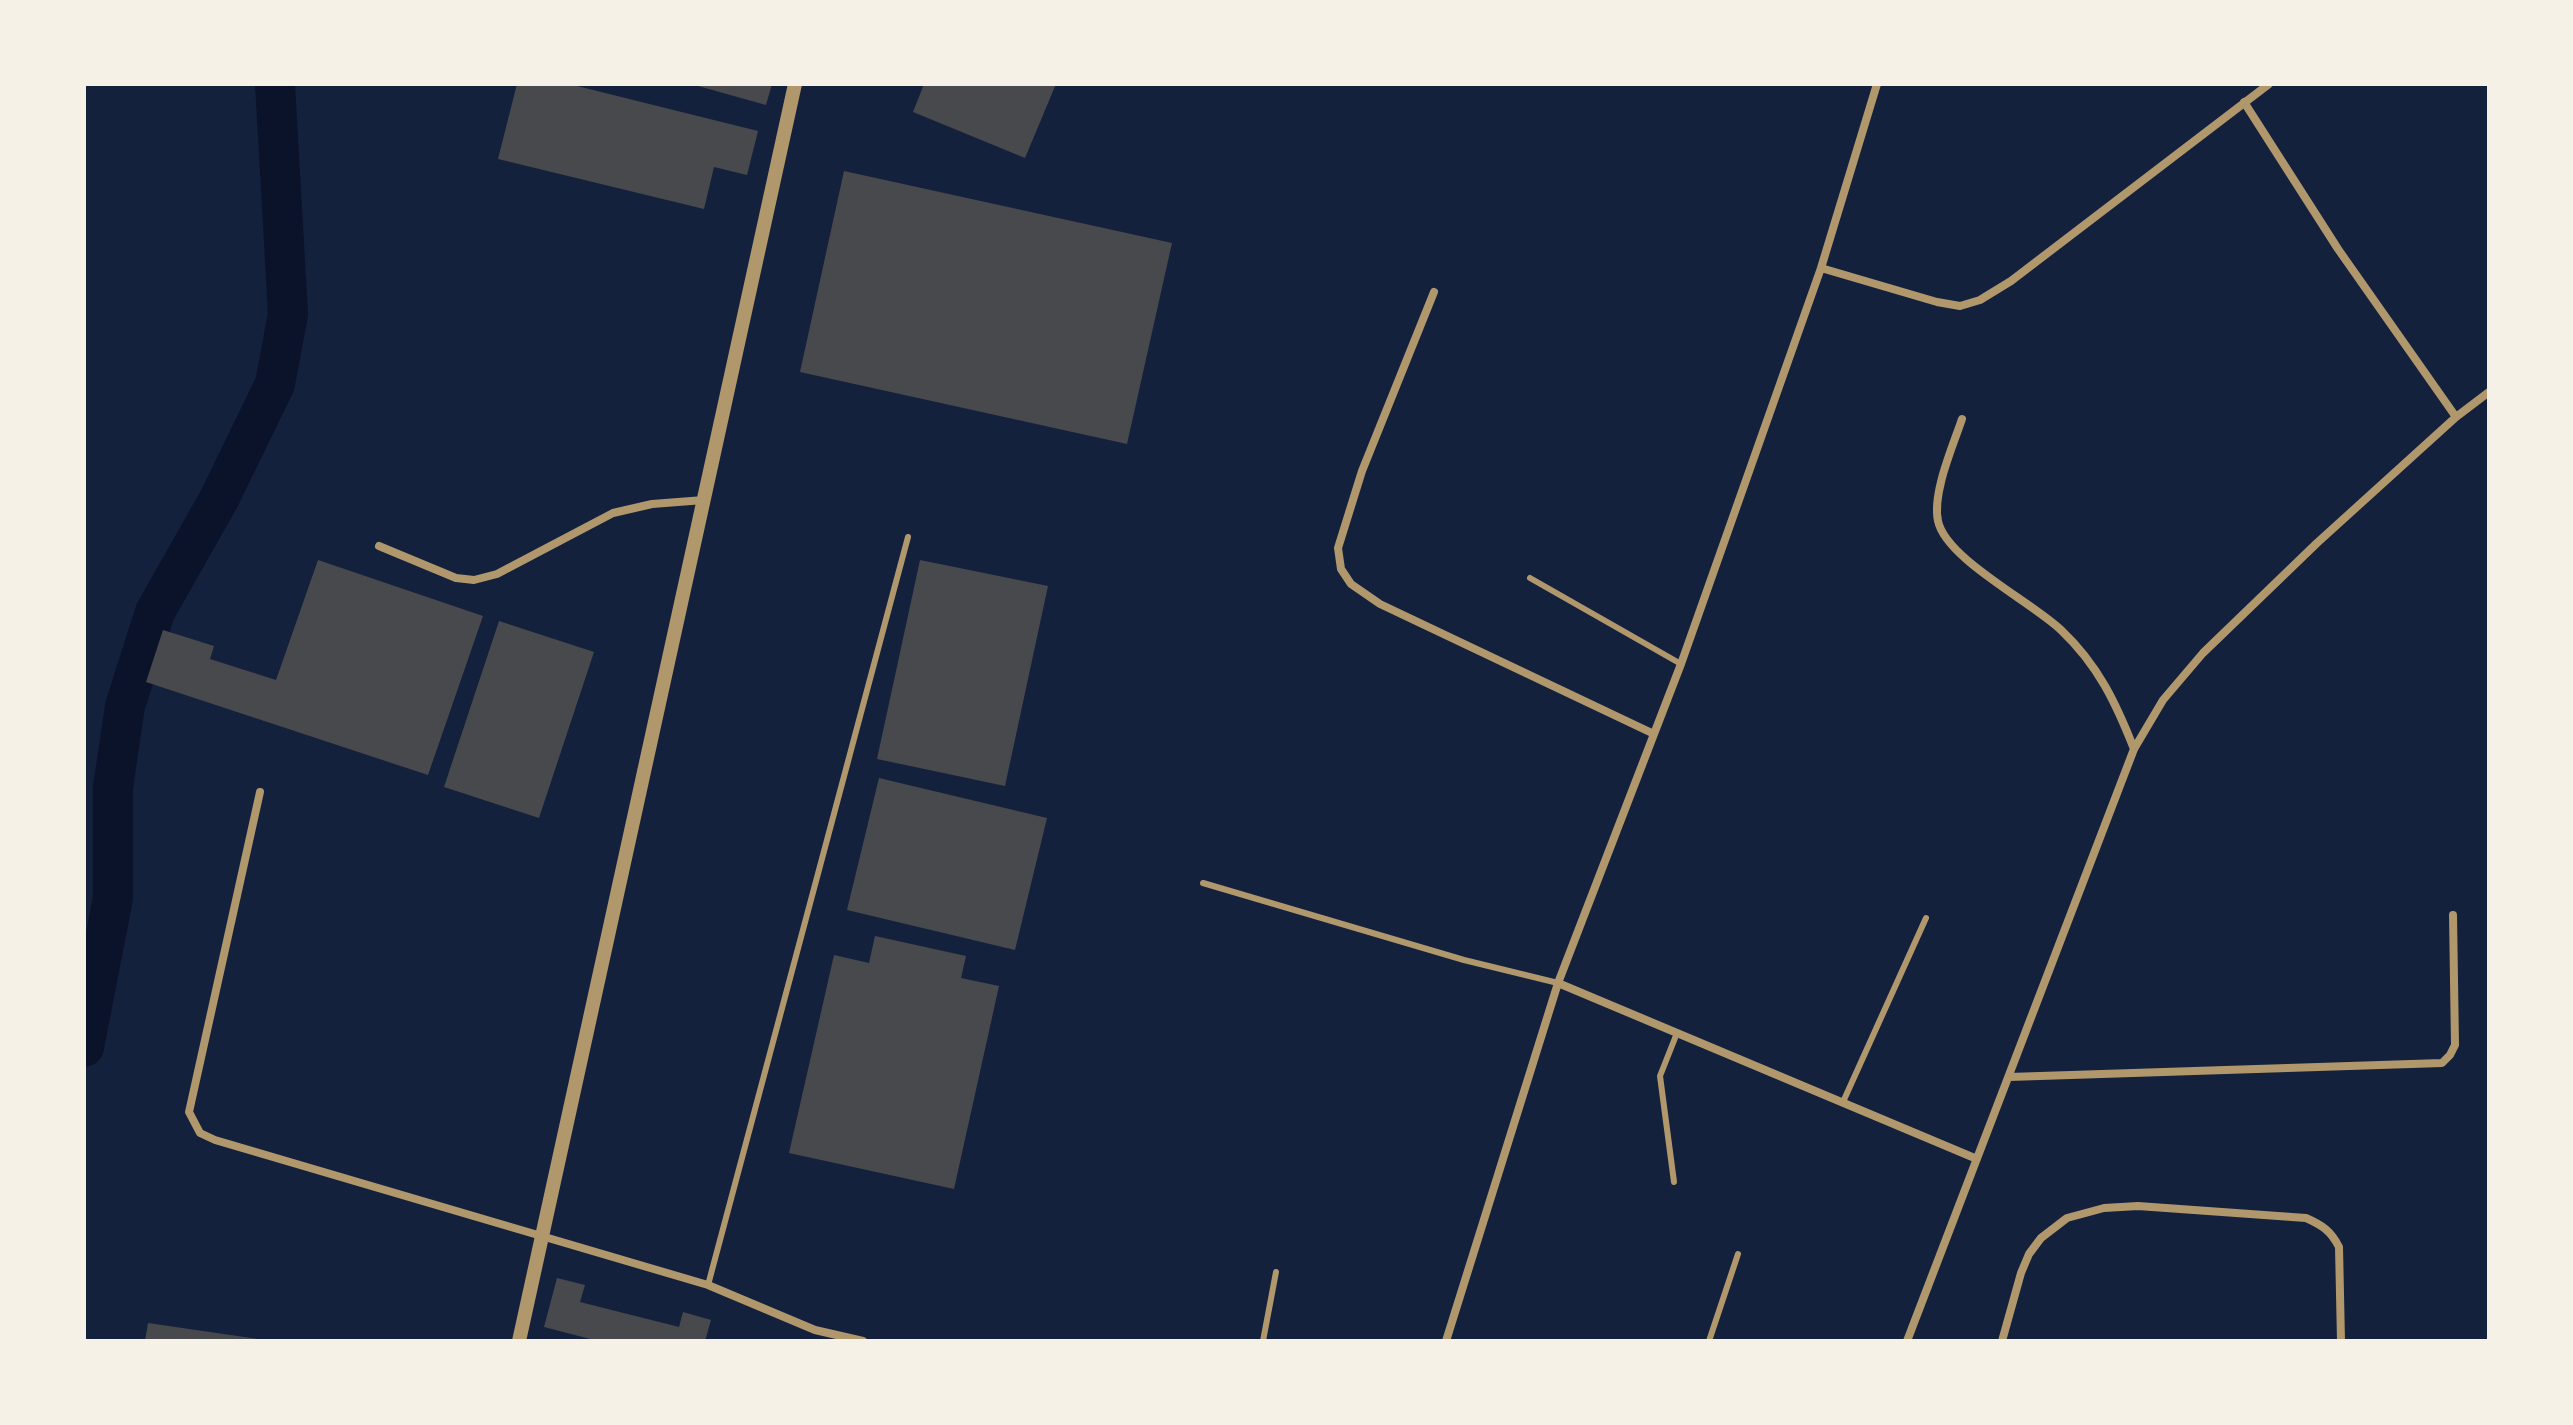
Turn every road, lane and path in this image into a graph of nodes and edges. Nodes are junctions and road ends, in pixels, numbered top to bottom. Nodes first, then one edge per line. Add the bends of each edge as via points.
1 (795, 84) edge
2 (1877, 84) edge
3 (2269, 84) edge
4 (2244, 102) junction
5 (1821, 268) junction
6 (1434, 292) dead end
7 (2489, 392) edge
8 (2456, 417) junction
9 (1962, 419) dead end
10 (704, 500) junction
11 (908, 537) dead end
12 (379, 546) dead end
13 (1530, 578) dead end
14 (1681, 664) junction
15 (1654, 734) junction
16 (2134, 749) junction
17 (260, 792) dead end
18 (1203, 883) dead end
19 (2453, 915) dead end
20 (1926, 918) dead end
21 (1558, 983) junction
22 (1677, 1033) junction
23 (2009, 1077) junction
24 (1843, 1102) junction
25 (1977, 1159) junction
26 (1674, 1182) dead end
27 (544, 1238) junction
28 (1738, 1254) dead end
29 (1276, 1272) dead end
30 (708, 1285) junction
31 (519, 1341) edge
32 (863, 1341) edge
33 (1263, 1341) edge
34 (1446, 1341) edge
35 (1709, 1341) edge
36 (1907, 1341) edge
37 (2002, 1341) edge
38 (2341, 1341) edge

1 - 10 street
2 - 5 street
3 - 4 street
4 - 5 street via 1980,300 1960,306 1937,302
4 - 8 street via 2338,249
5 - 14 street
6 - 15 street via 1362,471 1338,548 1341,569 1351,584 1380,604
7 - 8 street
8 - 16 street via 2203,653 2163,700
9 - 16 street via 1939,496 1937,519 1944,537 2060,629 2098,671
10 - 12 street via 613,513 497,574 474,580 456,578
10 - 27 street
11 - 30 lane
13 - 14 lane
14 - 15 street
15 - 21 street
16 - 23 street
17 - 27 street via 189,1112 194,1124 215,1140
18 - 21 lane
19 - 23 street via 2455,1045 2442,1063
20 - 24 lane
21 - 22 street
21 - 34 street
22 - 24 street
22 - 26 lane via 1660,1076
23 - 25 street
24 - 25 street
25 - 36 street
27 - 30 street
27 - 31 street
28 - 35 lane
29 - 33 lane
30 - 32 street via 815,1330
37 - 38 street via 2021,1273 2041,1238 2083,1212 2138,1206 2306,1218 2322,1225 2339,1247

